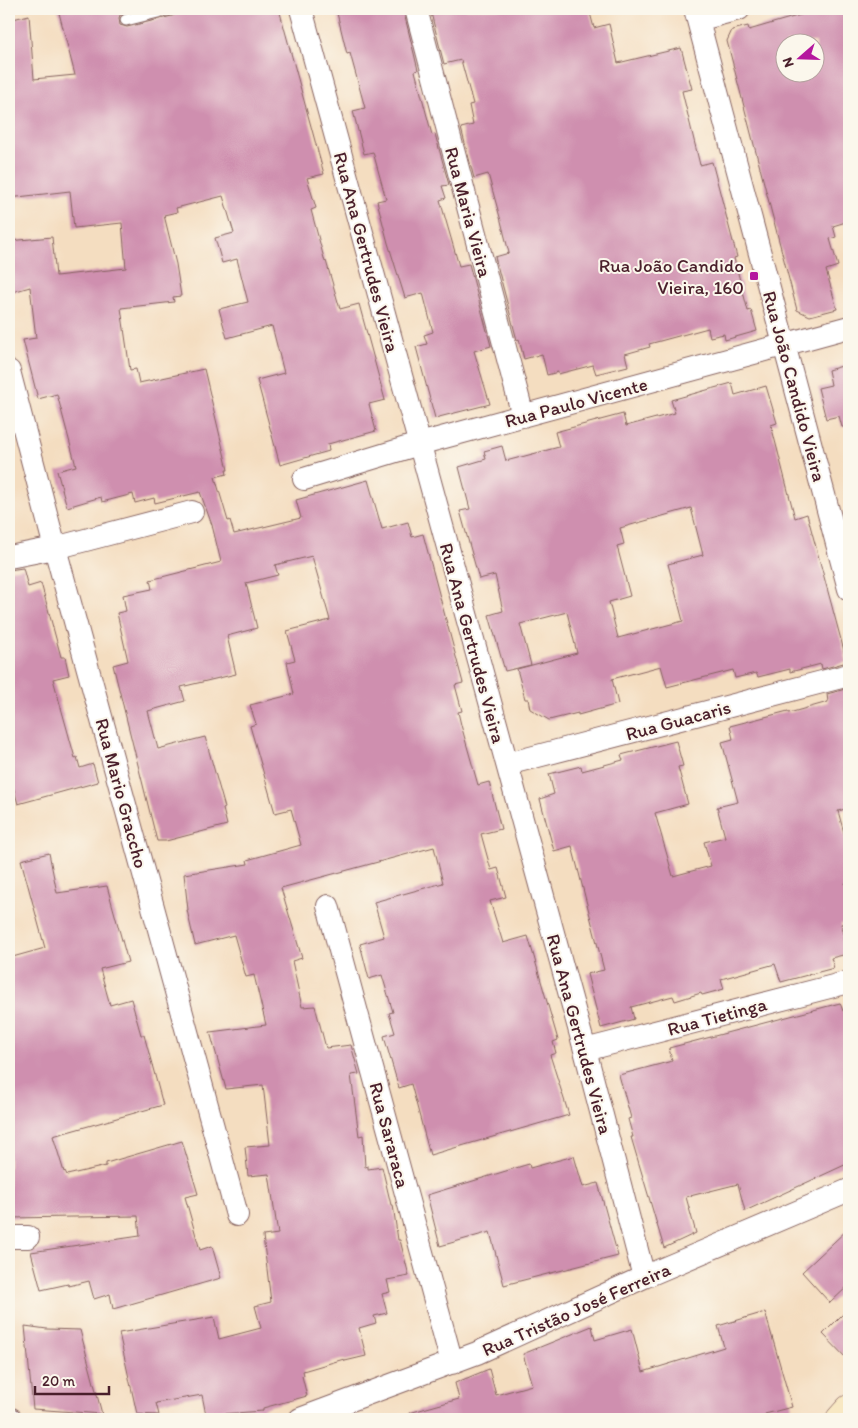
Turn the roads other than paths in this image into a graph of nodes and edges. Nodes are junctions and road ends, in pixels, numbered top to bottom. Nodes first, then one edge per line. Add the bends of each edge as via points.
1 (170, 9) edge
2 (301, 9) edge
3 (416, 9) edge
4 (739, 9) edge
5 (696, 14) edge
6 (126, 20) dead end
7 (849, 327) edge
8 (784, 345) junction
9 (9, 371) edge
10 (523, 416) junction
11 (419, 444) junction
12 (304, 479) dead end
13 (192, 512) dead end
14 (55, 548) junction
15 (9, 557) edge
16 (849, 589) edge
17 (849, 675) edge
18 (506, 764) junction
19 (328, 906) dead end
20 (849, 982) edge
21 (585, 1050) junction
22 (849, 1190) edge
23 (237, 1215) dead end
24 (644, 1277) junction
25 (452, 1363) junction
26 (849, 1410) edge
27 (300, 1419) edge
28 (840, 1419) edge

1 - 6 lane
2 - 11 street, Rua Ana Gertrudes Vieira
3 - 10 street, Rua Maria Vieira
4 - 5 street
5 - 8 street, Rua João Candido Vieira
7 - 8 street, Rua Paulo Vicente
8 - 10 street, Rua Paulo Vicente
8 - 16 street, Rua João Candido Vieira
9 - 14 street, Rua Mario Graccho
10 - 11 street, Rua Paulo Vicente
11 - 12 street, Rua Paulo Vicente
11 - 18 street, Rua Ana Gertrudes Vieira
13 - 14 street
14 - 15 street
14 - 23 street, Rua Mario Graccho
17 - 18 street, Rua Guacaris
18 - 21 street, Rua Ana Gertrudes Vieira
19 - 25 street, Rua Sararaca
20 - 21 street, Rua Tietinga
21 - 24 street, Rua Ana Gertrudes Vieira
22 - 24 street, Rua Tristão José Ferreira
24 - 25 street, Rua Tristão José Ferreira
25 - 27 street, Rua Tristão José Ferreira
26 - 28 street

